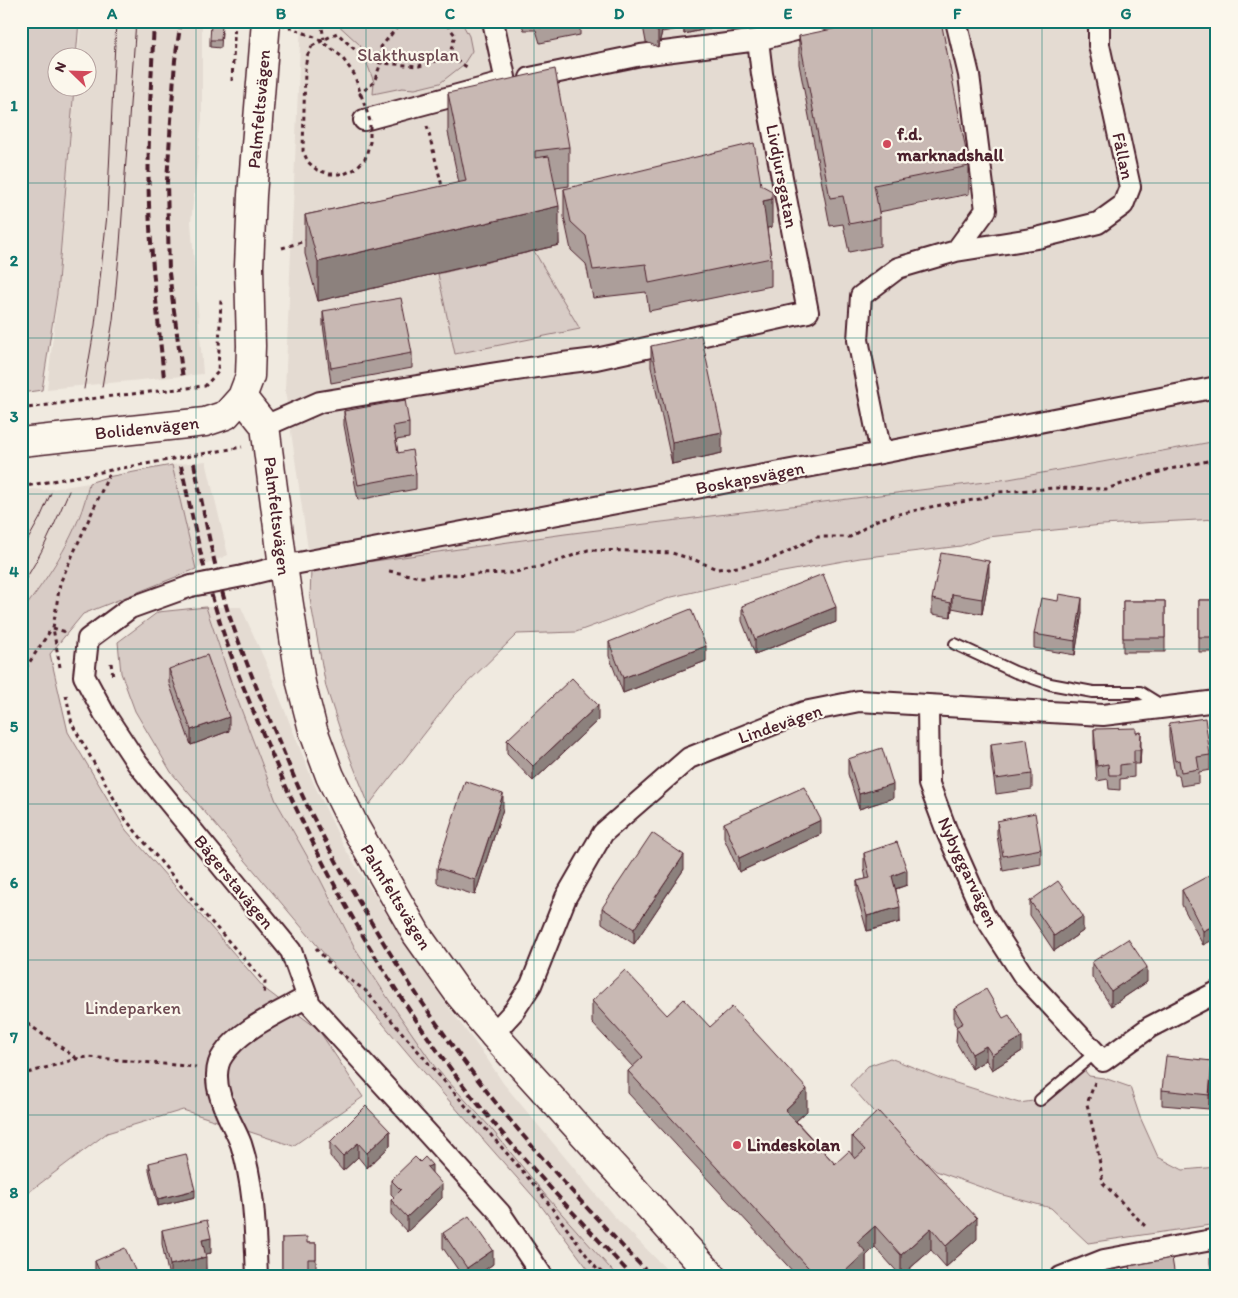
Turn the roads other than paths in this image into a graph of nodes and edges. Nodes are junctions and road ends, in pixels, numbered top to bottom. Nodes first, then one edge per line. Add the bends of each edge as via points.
1 (266, 21) edge
2 (493, 21) edge
3 (830, 21) edge
4 (956, 21) edge
5 (1099, 21) edge
6 (758, 40) junction
7 (506, 82) junction
8 (364, 120) road end
9 (956, 251) junction
10 (246, 387) junction
11 (1217, 387) edge
12 (266, 434) junction
13 (21, 442) edge
14 (881, 453) junction
15 (283, 566) junction
16 (955, 644) dead end
17 (1217, 701) edge
18 (928, 706) junction
19 (1166, 708) junction
20 (1217, 992) edge
21 (307, 997) junction
22 (493, 1034) junction
23 (1099, 1057) junction
24 (1040, 1100) dead end
25 (1217, 1239) edge
26 (257, 1277) edge
27 (543, 1277) edge
28 (713, 1277) edge
29 (1061, 1277) edge

1 - 10 street, Palmfeltsvägen via 252,195 249,266 251,346
2 - 7 street
3 - 6 street
4 - 9 street via 969,75 986,210
5 - 9 street, Fållan via 1099,46 1130,187 1123,205 1098,224
6 - 7 street via 641,55
6 - 12 street, Livdjursgatan via 808,312 596,360 320,402
7 - 8 street
9 - 14 street, Fållan via 898,268 862,296 858,340
10 - 12 street
10 - 13 street, Bolidenvägen via 226,415 205,422
11 - 14 street, Boskapsvägen
12 - 15 street, Palmfeltsvägen
14 - 15 street, Boskapsvägen
15 - 21 street, Bägerstavägen, bridge via 191,586 130,608 88,639 84,676 104,714 137,763 291,951
15 - 22 street, Palmfeltsvägen via 302,683 313,730 330,776 354,827 417,935 459,994
16 - 19 lane via 1015,672 1050,684 1093,692 1140,692
17 - 19 street, Lindevägen
18 - 19 street, Lindevägen via 1103,715
18 - 22 street, Lindevägen via 859,701 804,712 690,758 603,833 566,897 531,985
18 - 23 street, Nybyggarvägen via 930,784 984,915 1023,975
20 - 23 street
21 - 26 street via 260,1022 236,1040 222,1055 217,1069 219,1094 241,1145 253,1195
21 - 27 street, Bägerstavägen via 500,1213
22 - 28 street, Palmfeltsvägen
23 - 24 lane
25 - 29 street via 1104,1260

